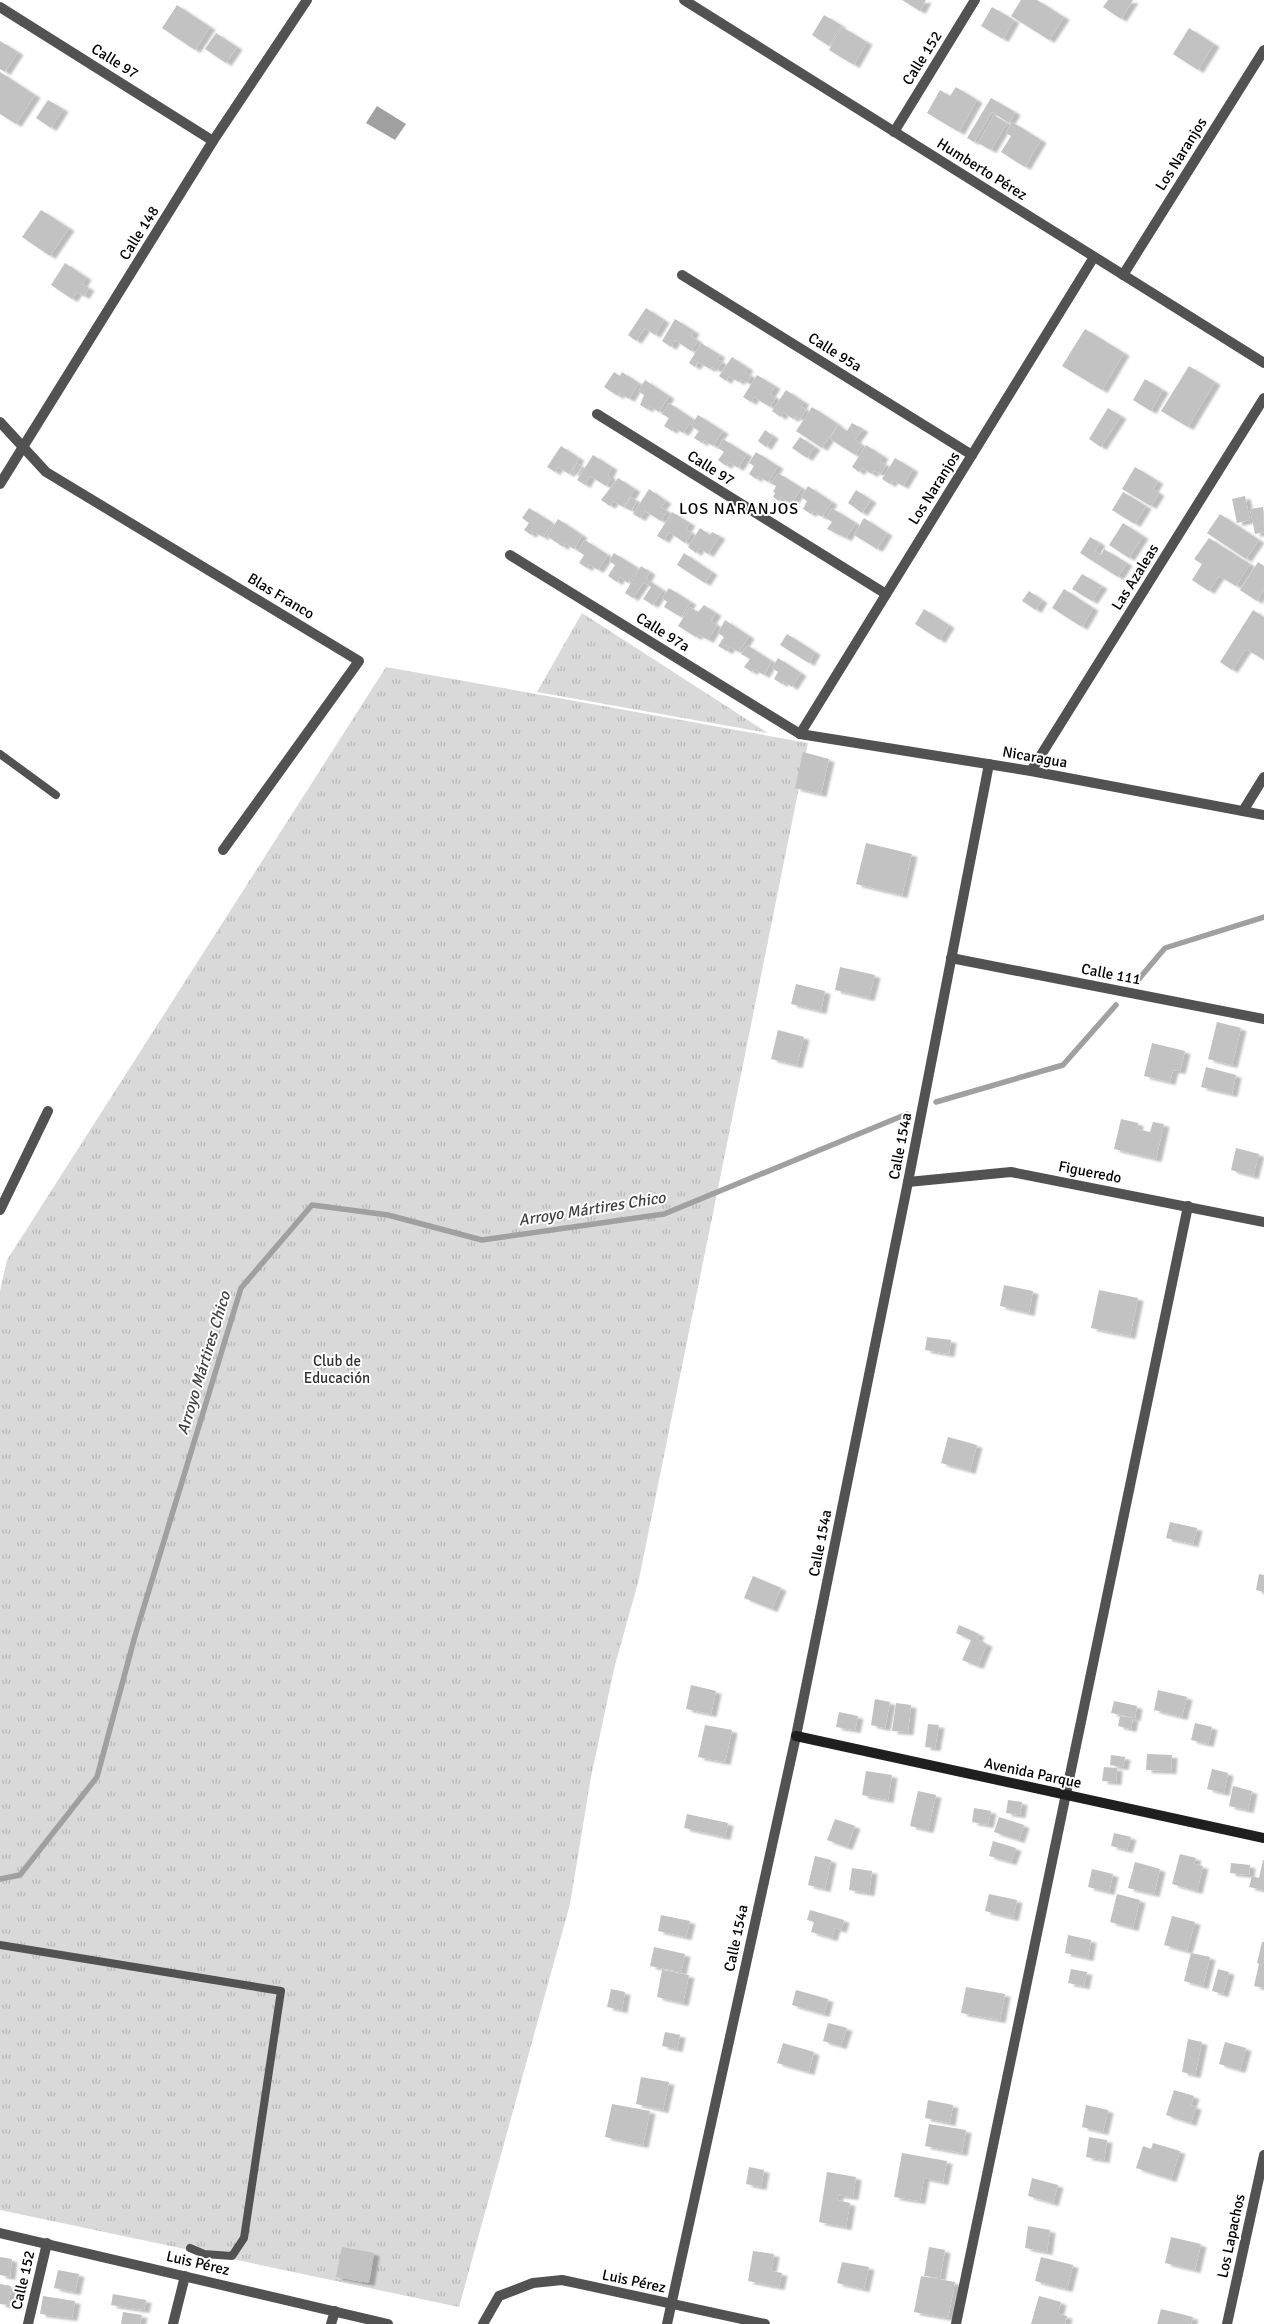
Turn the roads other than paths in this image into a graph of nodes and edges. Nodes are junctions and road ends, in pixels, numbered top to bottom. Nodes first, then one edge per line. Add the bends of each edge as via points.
1 (307, 0) edge
2 (684, 0) edge
3 (975, 0) edge
4 (0, 7) edge
5 (1264, 50) edge
6 (894, 132) junction
7 (213, 141) junction
8 (1094, 256) junction
9 (682, 275) dead end
10 (1123, 275) junction
11 (1264, 362) edge
12 (1264, 398) edge
13 (597, 414) dead end
14 (0, 422) edge
15 (24, 446) junction
16 (972, 455) junction
17 (0, 484) edge
18 (510, 555) dead end
19 (886, 594) junction
20 (800, 734) junction
21 (0, 754) edge
22 (989, 764) junction
23 (1032, 771) junction
24 (1264, 777) edge
25 (56, 795) dead end
26 (1243, 812) junction
27 (1264, 816) edge
28 (223, 850) dead end
29 (952, 958) junction
30 (1264, 1018) edge
31 (48, 1111) dead end
32 (908, 1182) junction
33 (1188, 1206) junction
34 (0, 1210) edge
35 (1264, 1222) edge
36 (796, 1736) junction
37 (1067, 1795) junction
38 (1264, 1838) edge
39 (0, 1945) edge
40 (1264, 2155) edge
41 (0, 2233) edge
42 (47, 2242) junction
43 (190, 2248) dead end
44 (185, 2276) junction
45 (671, 2304) junction
46 (334, 2311) junction
47 (28, 2324) edge
48 (173, 2324) edge
49 (331, 2324) edge
50 (388, 2324) edge
51 (483, 2324) edge
52 (666, 2324) edge
53 (765, 2324) edge
54 (956, 2324) edge
55 (1227, 2324) edge

1 - 7 street, Calle 148
2 - 6 street, Humberto Pérez
3 - 6 street, Calle 152
4 - 7 street, Calle 97
5 - 10 street, Los Naranjos
6 - 8 street, Humberto Pérez
7 - 15 street, Calle 148
8 - 10 street, Humberto Pérez
8 - 16 street, Los Naranjos
9 - 16 street, Calle 95a
10 - 11 street, Humberto Pérez
12 - 23 street, Las Azaleas
13 - 19 street, Calle 97
14 - 15 street, Blas Franco
15 - 17 street, Calle 148
15 - 28 street, Blas Franco via 46,472 359,661
16 - 19 street, Los Naranjos
18 - 20 street, Calle 97a
19 - 20 street, Los Naranjos
20 - 22 street, Nicaragua
21 - 25 lane
22 - 23 street, Nicaragua
22 - 29 street, Calle 154a
23 - 26 street, Nicaragua
24 - 26 street
26 - 27 street, Nicaragua
29 - 30 street, Calle 111
29 - 32 street, Calle 154a
31 - 34 street
32 - 33 street, Figueredo via 1011,1172
32 - 36 street, Calle 154a
33 - 35 street, Figueredo
33 - 37 street
36 - 37 street, Avenida Parque
36 - 45 street, Calle 154a
37 - 38 street, Avenida Parque
37 - 54 street
39 - 43 lane via 281,1991 244,2238 232,2256 204,2254
40 - 55 street, Los Lapachos
41 - 42 street, Luis Pérez
42 - 44 street, Luis Pérez
42 - 47 street, Calle 152
44 - 46 street, Luis Pérez
44 - 48 street
45 - 51 street, Luis Pérez via 562,2280 533,2283 499,2296
45 - 52 street, Calle 154a
45 - 53 street, Luis Pérez
46 - 49 street
46 - 50 street, Luis Pérez

